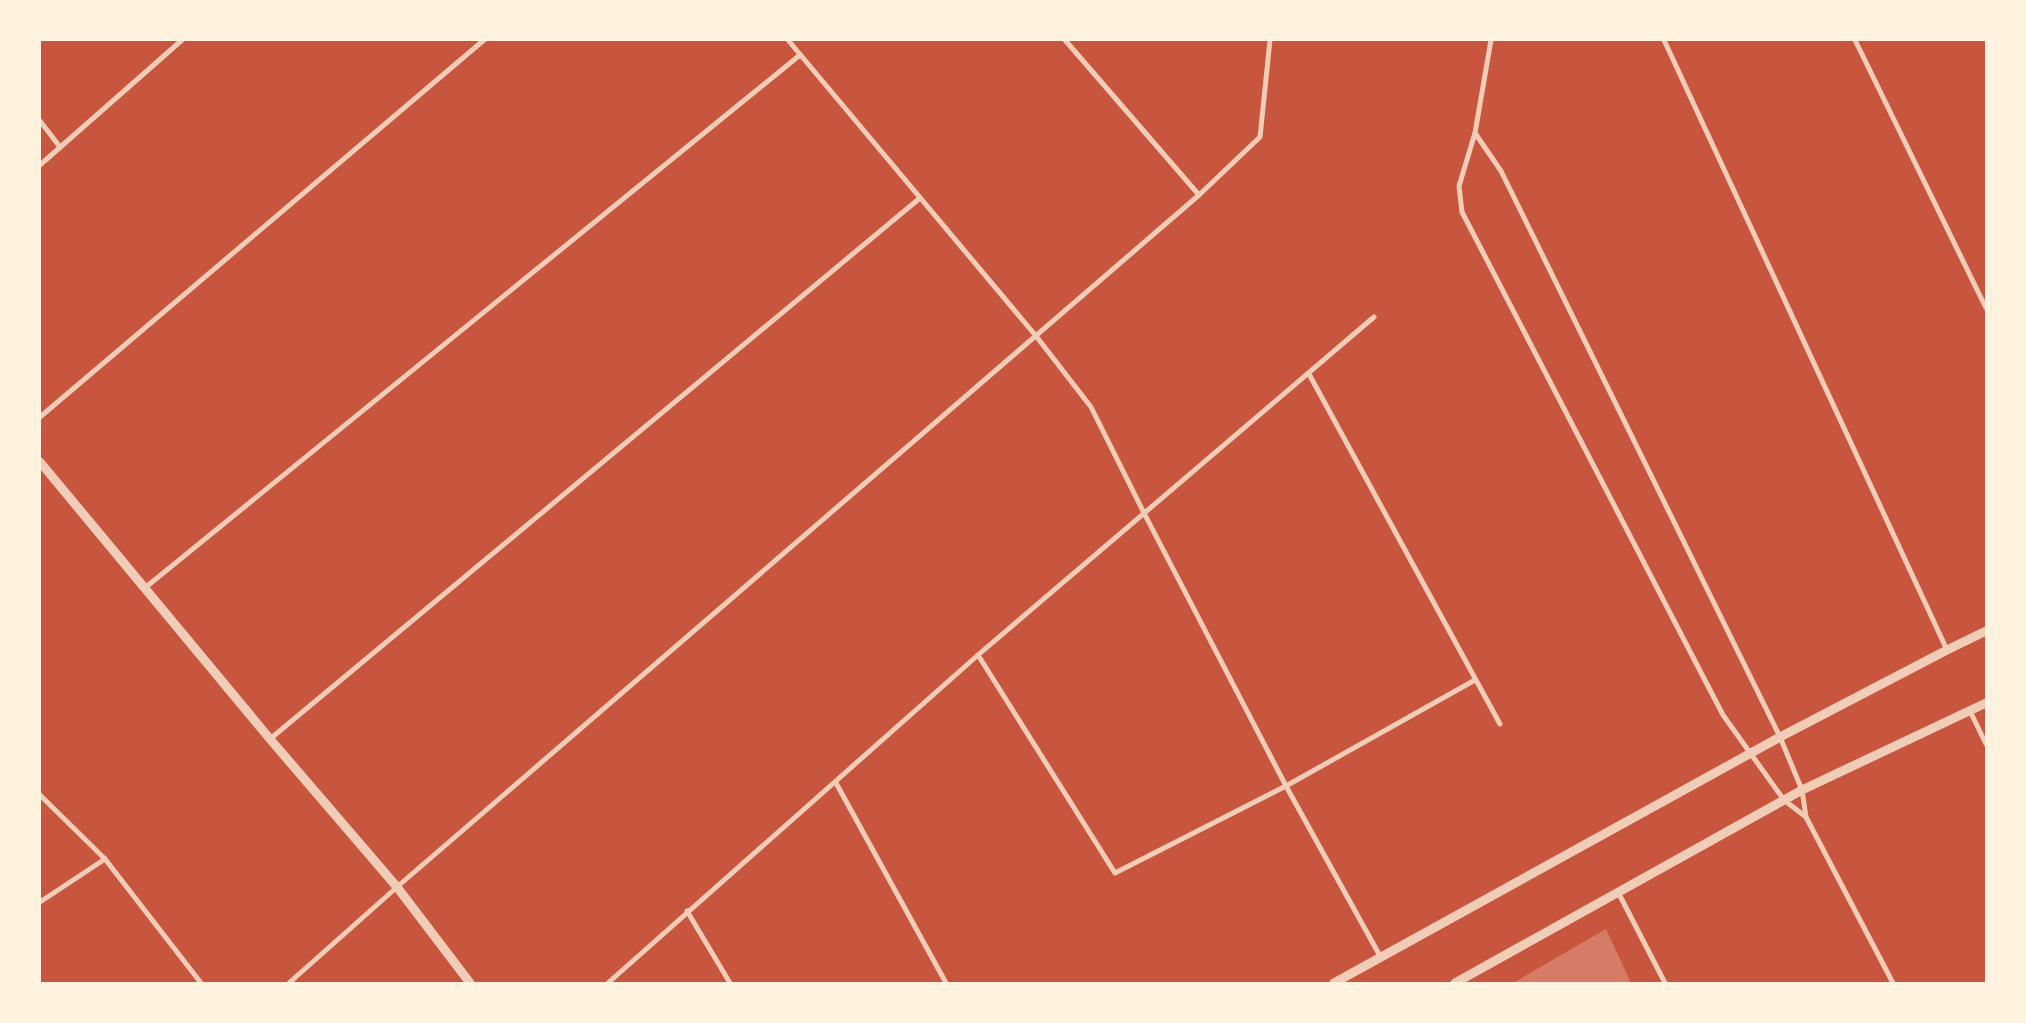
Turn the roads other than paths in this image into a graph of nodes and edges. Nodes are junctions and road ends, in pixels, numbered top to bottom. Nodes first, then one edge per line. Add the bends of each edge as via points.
1 (182, 40) edge
2 (484, 40) edge
3 (788, 40) edge
4 (1065, 40) edge
5 (1270, 40) edge
6 (1491, 40) edge
7 (1664, 40) edge
8 (1854, 40) edge
9 (800, 55) junction
10 (40, 121) edge
11 (1475, 133) junction
12 (60, 146) junction
13 (40, 164) edge
14 (1199, 195) junction
15 (920, 198) junction
16 (1986, 308) edge
17 (1374, 317) dead end
18 (1036, 336) junction
19 (1309, 374) junction
20 (40, 417) edge
21 (40, 462) edge
22 (1144, 513) junction
23 (146, 587) junction
24 (1986, 632) edge
25 (1947, 650) junction
26 (978, 655) junction
27 (1475, 680) junction
28 (1986, 703) edge
29 (1970, 711) junction
30 (1500, 724) dead end
31 (1780, 737) junction
32 (270, 739) junction
33 (1986, 744) edge
34 (1750, 754) junction
35 (836, 782) junction
36 (1286, 786) junction
37 (1802, 790) junction
38 (40, 795) edge
39 (1784, 800) junction
40 (1806, 817) junction
41 (105, 859) junction
42 (396, 887) junction
43 (1618, 892) junction
44 (40, 902) edge
45 (688, 911) junction
46 (1380, 956) junction
47 (201, 983) edge
48 (289, 983) edge
49 (470, 983) edge
50 (608, 983) edge
51 (730, 983) edge
52 (946, 983) edge
53 (1334, 983) edge
54 (1455, 983) edge
55 (1665, 983) edge
56 (1893, 983) edge

1 - 12 street
2 - 20 street
3 - 9 street
4 - 14 street
5 - 14 street via 1260,137
6 - 11 street
7 - 25 street
8 - 16 street
9 - 15 street
9 - 23 street
10 - 12 street
11 - 31 street via 1501,171
11 - 34 street via 1459,186 1462,212 1723,714
12 - 13 street
14 - 18 street
15 - 18 street
15 - 32 street
17 - 19 street
18 - 22 street via 1091,407
18 - 42 street
19 - 22 street
19 - 27 street
21 - 23 street
22 - 26 street
22 - 36 street
23 - 32 street
24 - 25 street
25 - 31 street
26 - 35 street
26 - 36 street via 1115,873
27 - 30 street
27 - 36 street
28 - 29 street
29 - 33 street
29 - 37 street
31 - 34 street
31 - 37 street
32 - 42 street
34 - 39 street
34 - 46 street
35 - 45 street
35 - 52 street
36 - 46 street
37 - 39 street
37 - 40 street
38 - 41 street
39 - 40 street
39 - 43 street
40 - 56 street
41 - 44 street
41 - 47 street
42 - 48 street
42 - 49 street
43 - 54 street
43 - 55 street
45 - 50 street
45 - 51 street
46 - 53 street

